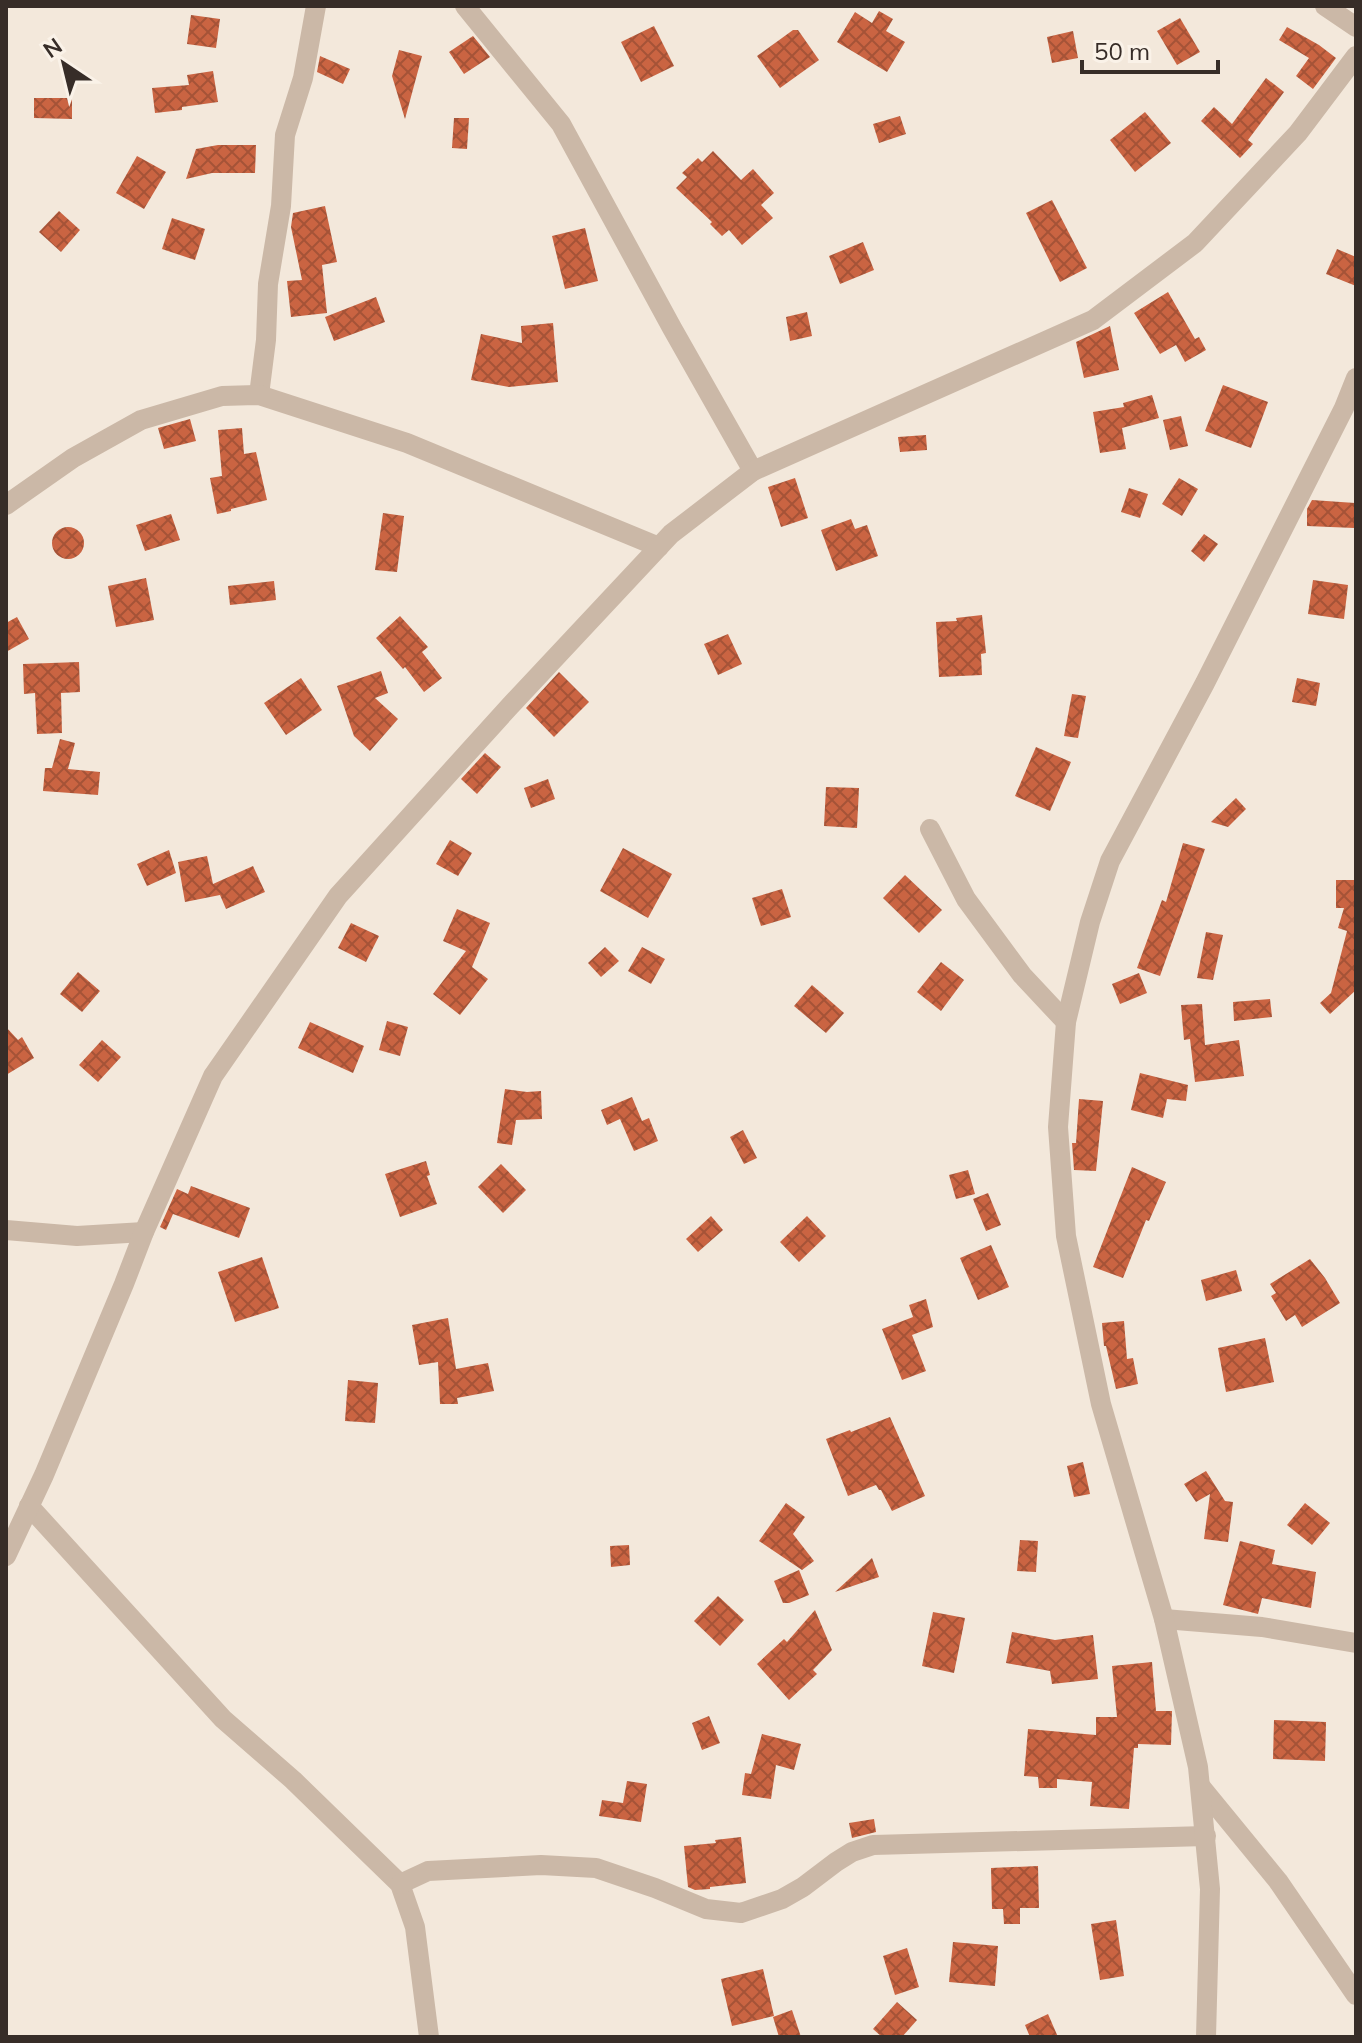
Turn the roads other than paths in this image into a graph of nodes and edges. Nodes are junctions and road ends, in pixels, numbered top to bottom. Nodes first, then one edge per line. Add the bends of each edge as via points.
1 (316, 6) edge
2 (465, 6) edge
3 (1325, 6) edge
4 (1356, 27) edge
5 (1356, 56) edge
6 (1356, 378) edge
7 (259, 395) junction
8 (753, 471) junction
9 (8, 497) edge
10 (659, 547) junction
11 (930, 829) dead end
12 (1066, 1022) junction
13 (6, 1230) edge
14 (144, 1232) junction
15 (29, 1506) junction
16 (6, 1556) edge
17 (1164, 1619) junction
18 (1356, 1643) edge
19 (1200, 1786) junction
20 (1206, 1836) junction
21 (400, 1884) junction
22 (1356, 1995) edge
23 (429, 2037) edge
24 (1206, 2037) edge

1 - 7 street via 303,78 285,135
2 - 8 street via 561,124
3 - 4 street
5 - 8 street via 1298,133 1195,243 1093,320
6 - 12 street via 1110,861
7 - 9 street via 222,396 141,420
7 - 10 street via 407,443
8 - 10 street
10 - 14 street via 338,896 213,1076
11 - 12 street via 966,899 1022,975
12 - 17 street via 1058,1127 1066,1236 1101,1404
13 - 14 street via 77,1236
14 - 15 street
15 - 16 street
15 - 21 street via 223,1719
17 - 18 street via 1262,1627
17 - 19 street
19 - 20 street
19 - 22 street via 1278,1881
20 - 21 street via 873,1845 852,1852 782,1899 741,1913 706,1909 596,1868 428,1871
20 - 24 street
21 - 23 street via 415,1927

